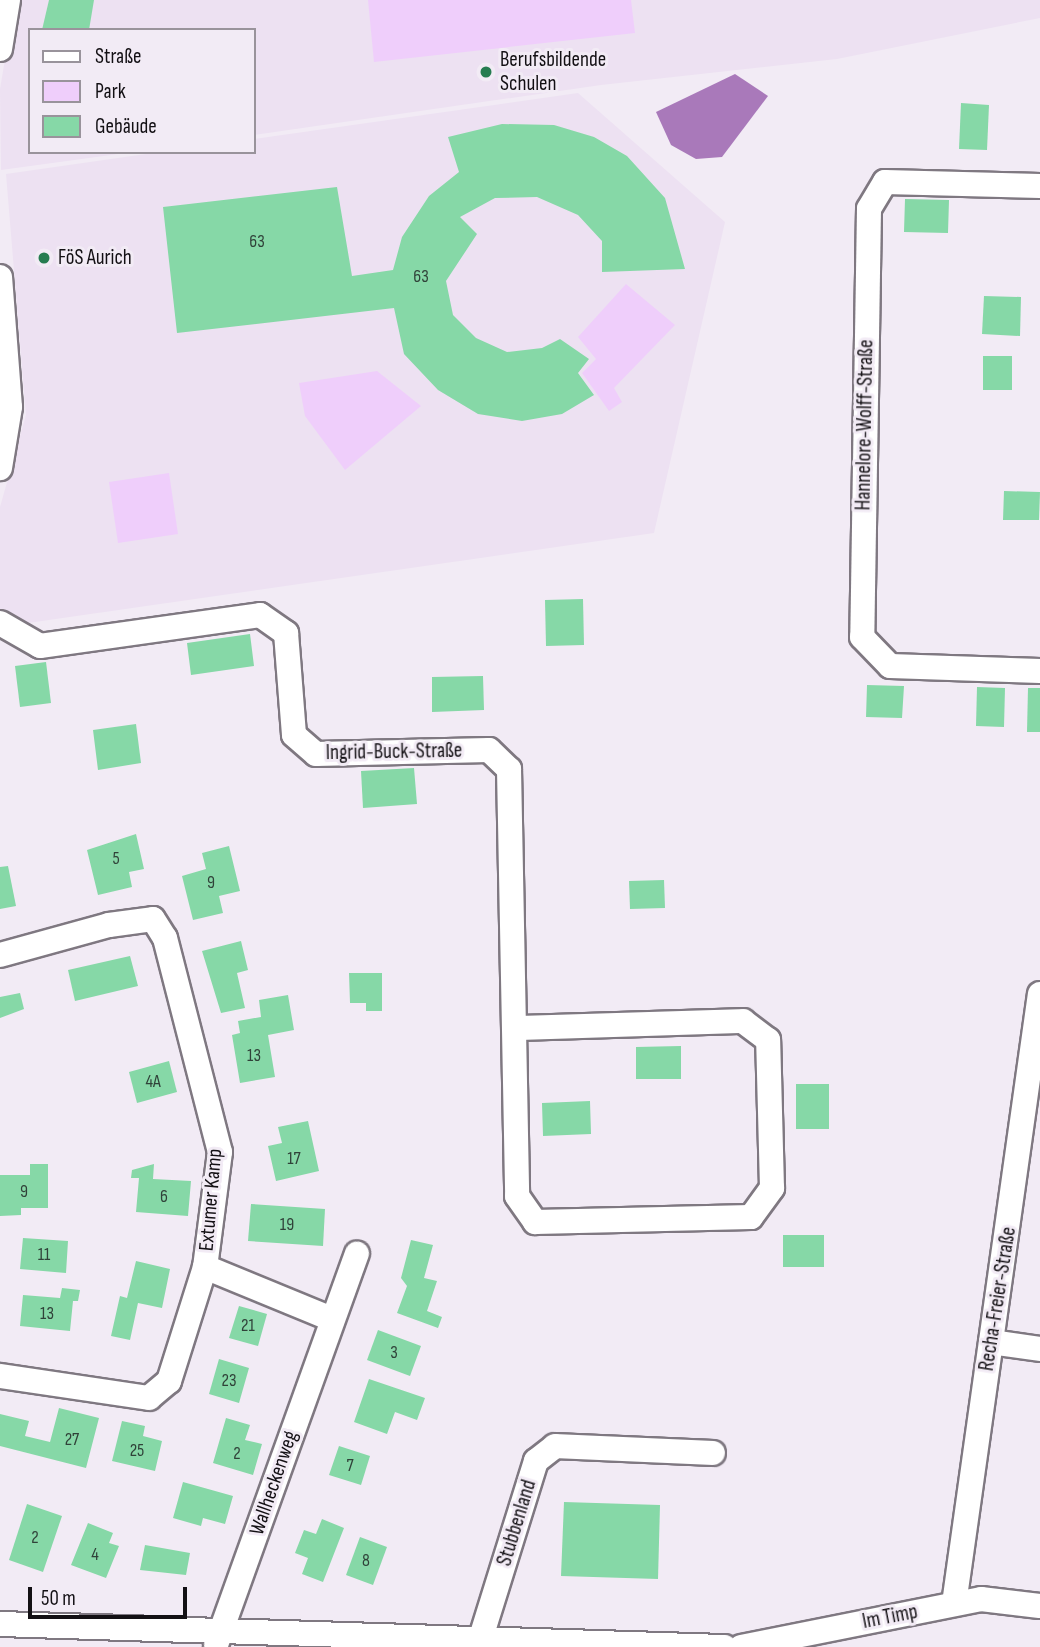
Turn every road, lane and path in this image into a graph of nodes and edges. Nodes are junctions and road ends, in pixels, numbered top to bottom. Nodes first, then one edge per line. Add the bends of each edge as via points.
1 (8, 0) edge
2 (0, 49) edge
3 (1040, 186) edge
4 (0, 277) edge
5 (0, 468) edge
6 (0, 623) edge
7 (1040, 671) edge
8 (0, 955) edge
9 (1040, 993) edge
10 (515, 1028) junction
11 (357, 1254) dead end
12 (205, 1267) junction
13 (332, 1319) junction
14 (991, 1342) junction
15 (1040, 1349) edge
16 (0, 1376) edge
17 (713, 1453) dead end
18 (954, 1604) junction
19 (1040, 1606) edge
20 (0, 1623) edge
21 (218, 1639) edge
22 (480, 1644) edge
23 (725, 1647) edge
24 (741, 1647) edge

1 - 2 street
3 - 7 street, Hannelore-Wolff-Straße via 885,182 869,209 862,637 890,666
4 - 5 street via 10,407
6 - 10 street, Ingrid-Buck-Straße via 40,646 260,615 286,633 294,735 316,754 489,750 509,769
8 - 12 street, Extumer Kamp via 109,925 153,919 165,938 220,1152
9 - 14 street, Recha-Freier-Straße
10 - 10 street, Ingrid-Buck-Straße via 743,1021 768,1040 772,1188 751,1217 535,1222 517,1196
11 - 13 street, Wallheckenweg
12 - 13 street
12 - 16 street, Extumer Kamp via 169,1381 149,1398
13 - 21 street, Wallheckenweg
14 - 15 street
14 - 18 street, Recha-Freier-Straße
17 - 22 street, Stubbenland via 555,1446 536,1461
18 - 19 street, Im Timp via 981,1599
18 - 24 street, Im Timp
20 - 21 street
21 - 22 street
22 - 23 street

